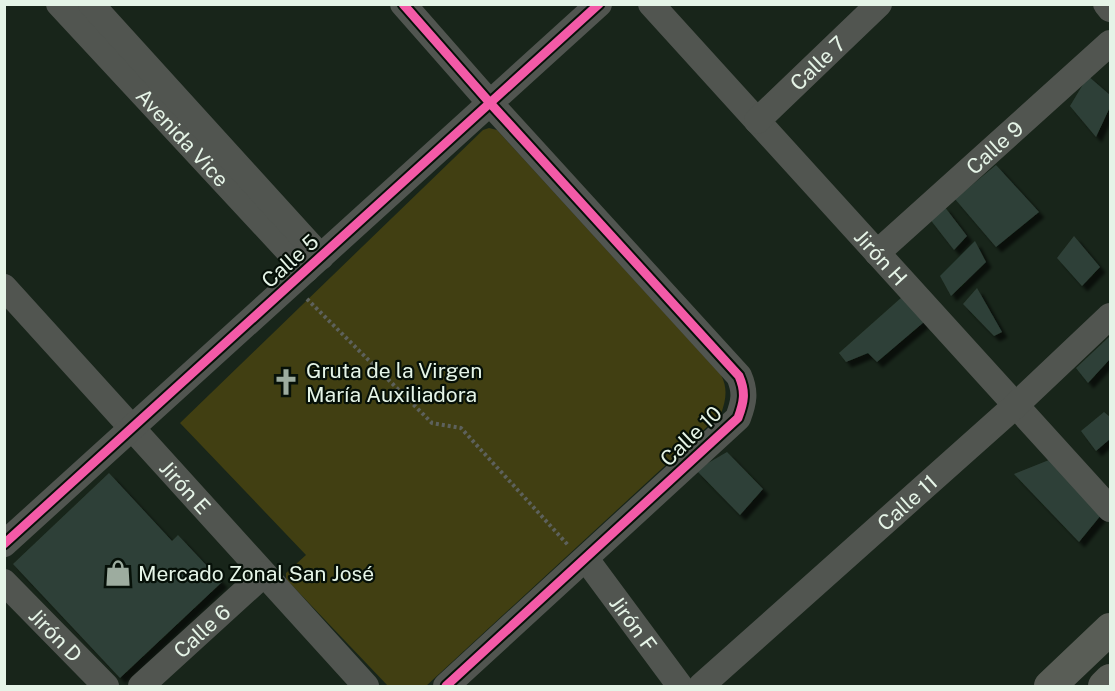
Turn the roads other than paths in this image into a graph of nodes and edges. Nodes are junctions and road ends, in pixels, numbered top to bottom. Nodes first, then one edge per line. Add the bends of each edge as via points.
1 (59, 4) edge
2 (91, 4) edge
3 (403, 4) edge
4 (599, 4) edge
5 (651, 4) edge
6 (879, 4) edge
7 (1106, 4) edge
8 (1110, 9) edge
9 (1110, 43) edge
10 (490, 103) junction
11 (757, 121) junction
12 (877, 253) junction
13 (306, 270) junction
14 (4, 287) edge
15 (1110, 316) edge
16 (1016, 405) junction
17 (132, 428) junction
18 (1110, 509) edge
19 (4, 544) edge
20 (584, 560) junction
21 (264, 574) junction
22 (4, 582) edge
23 (1110, 629) edge
24 (1110, 680) edge
25 (106, 687) edge
26 (141, 687) edge
27 (366, 687) edge
28 (446, 687) edge
29 (680, 687) edge
30 (701, 687) edge
31 (1050, 687) edge
32 (1104, 687) edge

1 - 13 street, Avenida Vice
2 - 13 street, Avenida Vice
3 - 10 street
4 - 10 street, Calle 5
5 - 11 street, Jirón H
6 - 11 street, Calle 7
7 - 8 street
9 - 12 street, Calle 9
10 - 13 street, Calle 5
10 - 20 street, Calle 10 via 739,376 744,388 738,418
11 - 12 street, Jirón H
12 - 16 street, Jirón H
13 - 17 street, Calle 5
14 - 17 street, Jirón E
15 - 16 street, Calle 11
16 - 18 street, Jirón H
16 - 30 street, Calle 11
17 - 19 street, Calle 5
17 - 21 street, Jirón E
20 - 28 street, Calle 10
20 - 29 street, Jirón F
21 - 26 street, Calle 6
21 - 27 street, Jirón E
22 - 25 street, Jirón D
23 - 31 main road
24 - 32 main road

